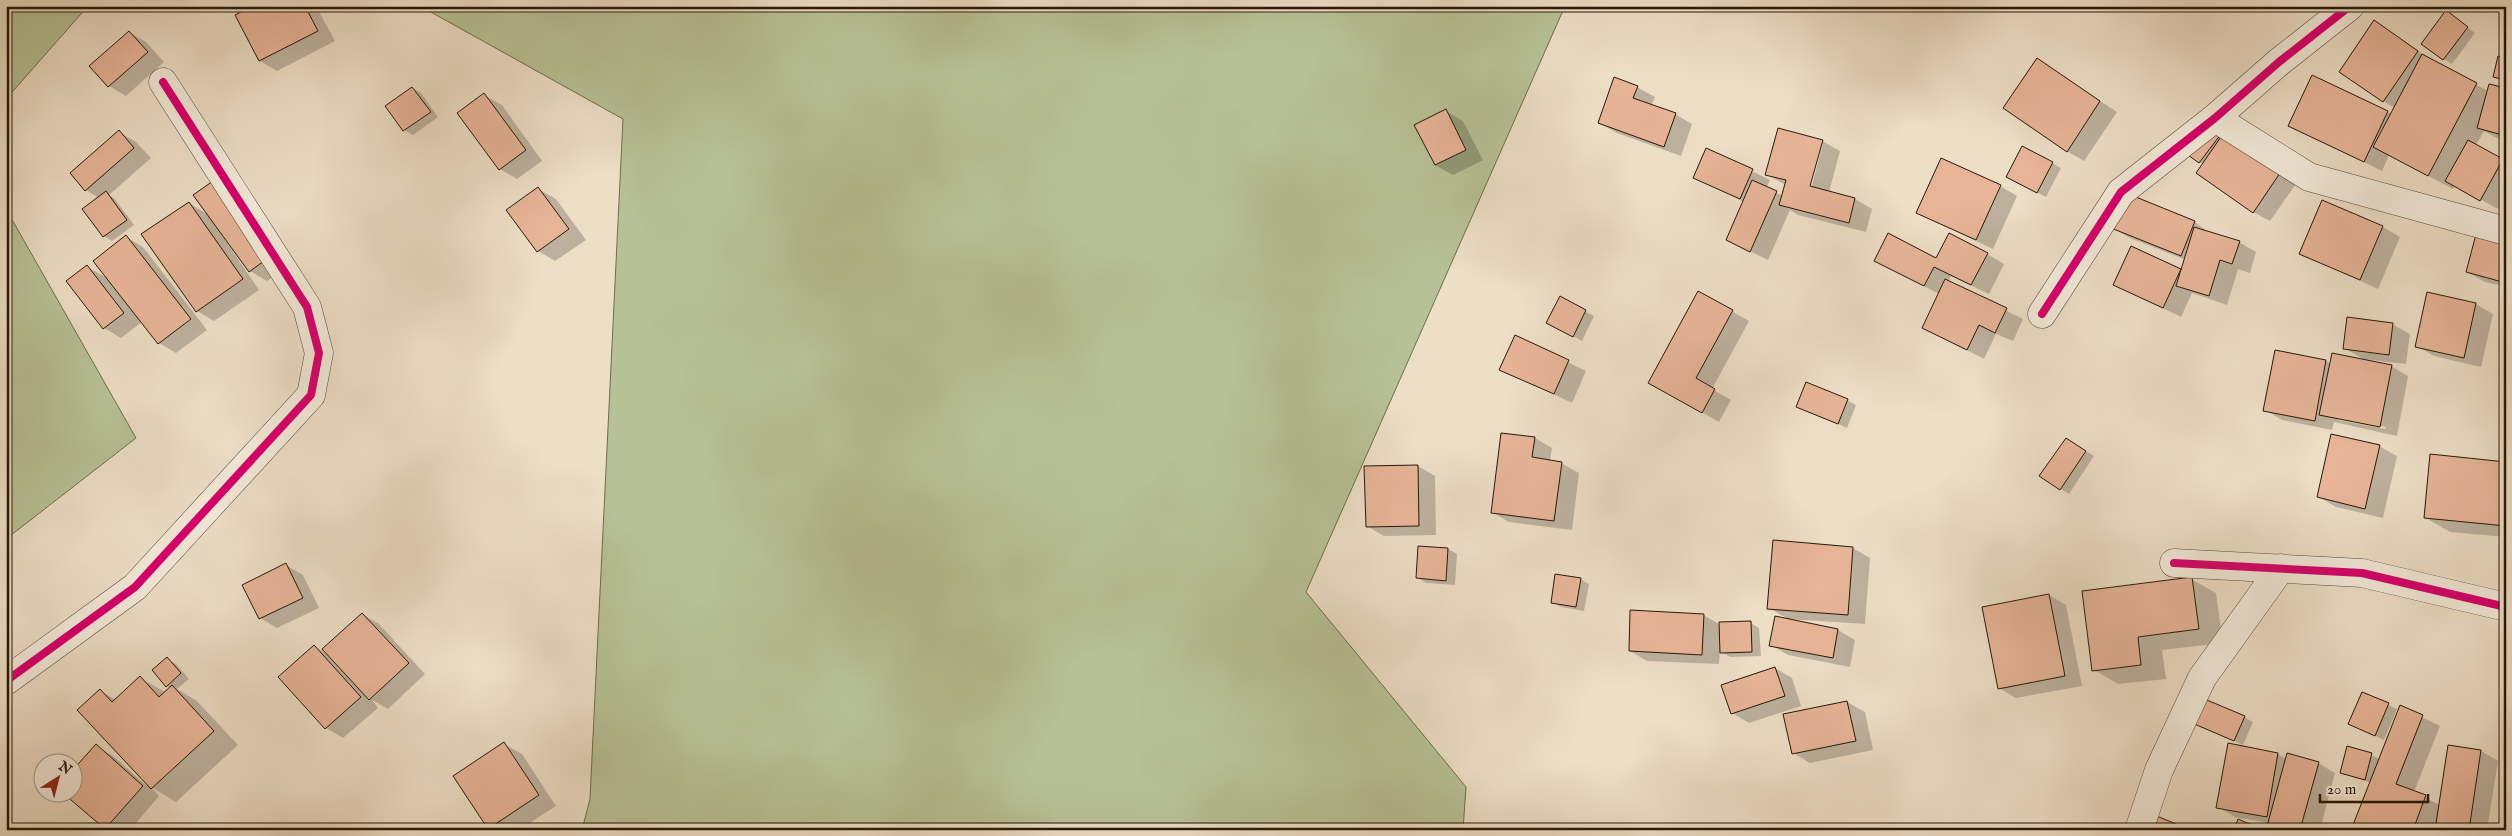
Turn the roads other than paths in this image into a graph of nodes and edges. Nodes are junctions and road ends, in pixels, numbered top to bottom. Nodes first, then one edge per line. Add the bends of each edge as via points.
1 (2350, 6) edge
2 (163, 82) dead end
3 (2215, 118) junction
4 (2506, 231) edge
5 (2042, 314) dead end
6 (2174, 562) dead end
7 (2280, 568) junction
8 (2506, 607) edge
9 (6, 681) edge
10 (2140, 830) edge

1 - 3 street
2 - 9 street via 307,307 319,353 311,395 135,587
3 - 4 street via 2310,177
3 - 5 street via 2121,192
6 - 7 street
7 - 8 street via 2362,573
7 - 10 street via 2202,678 2159,770

